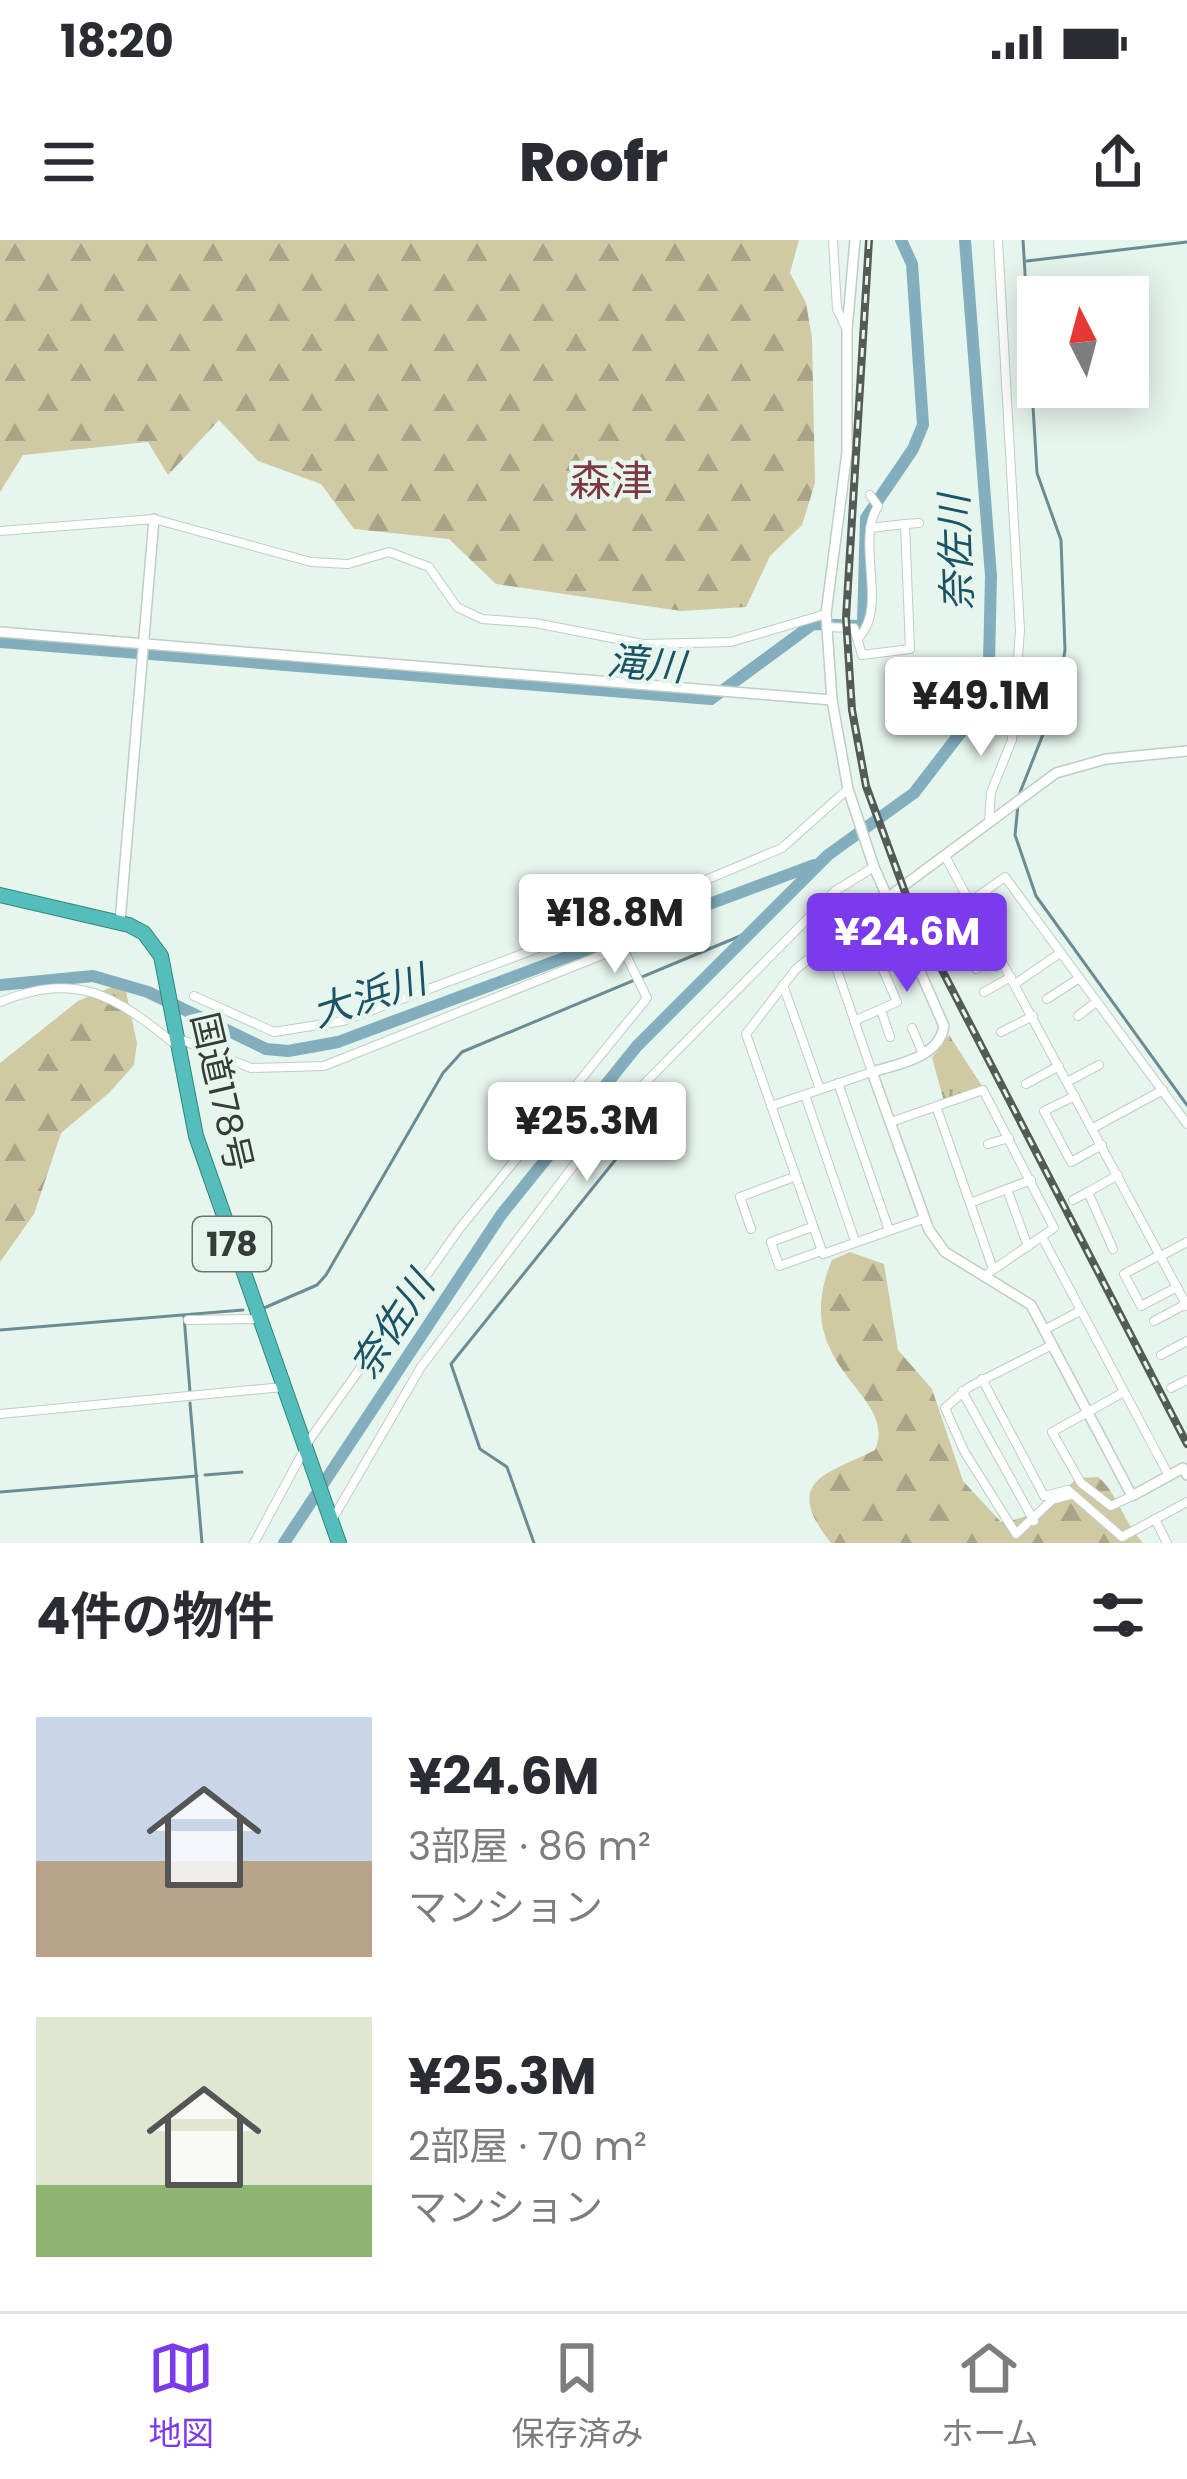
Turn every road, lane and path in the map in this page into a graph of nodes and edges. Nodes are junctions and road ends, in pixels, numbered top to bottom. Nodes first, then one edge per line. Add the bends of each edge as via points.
1 (833, 240) edge
2 (855, 240) edge
3 (998, 240) edge
4 (835, 284) junction
5 (851, 285) junction
6 (847, 330) junction
7 (870, 495) dead end
8 (154, 519) junction
9 (919, 523) dead end
10 (905, 524) junction
11 (870, 528) junction
12 (0, 531) edge
13 (826, 614) junction
14 (827, 627) junction
15 (0, 632) edge
16 (860, 636) junction
17 (143, 645) junction
18 (832, 700) junction
19 (1187, 751) edge
20 (848, 789) junction
21 (993, 819) junction
22 (945, 856) junction
23 (874, 867) junction
24 (0, 895) edge
25 (887, 898) junction
26 (971, 901) junction
27 (862, 921) junction
28 (120, 922) junction
29 (829, 947) junction
30 (1060, 953) junction
31 (999, 956) junction
32 (967, 958) dead end
33 (1078, 979) junction
34 (1013, 981) junction
35 (784, 985) junction
36 (984, 992) dead end
37 (194, 996) dead end
38 (1047, 998) dead end
39 (0, 1002) edge
40 (1096, 1002) junction
41 (881, 1010) junction
42 (1033, 1016) junction
43 (1078, 1016) dead end
44 (854, 1021) junction
45 (912, 1028) dead end
46 (1000, 1032) dead end
47 (176, 1037) junction
48 (890, 1037) dead end
49 (923, 1054) junction
50 (1099, 1065) dead end
51 (1059, 1066) junction
52 (872, 1072) junction
53 (1067, 1082) junction
54 (838, 1083) junction
55 (1026, 1084) dead end
56 (820, 1089) junction
57 (1163, 1090) junction
58 (805, 1094) junction
59 (1075, 1096) junction
60 (770, 1106) junction
61 (935, 1106) junction
62 (891, 1122) junction
63 (1187, 1124) edge
64 (1094, 1128) junction
65 (1009, 1138) junction
66 (988, 1144) dead end
67 (1102, 1145) junction
68 (1118, 1175) junction
69 (794, 1177) junction
70 (1031, 1180) junction
71 (1007, 1189) junction
72 (1088, 1192) junction
73 (1072, 1200) dead end
74 (970, 1203) junction
75 (923, 1219) junction
76 (812, 1227) junction
77 (751, 1229) dead end
78 (889, 1230) junction
79 (1042, 1237) junction
80 (855, 1241) junction
81 (1187, 1242) edge
82 (1028, 1247) junction
83 (1113, 1249) dead end
84 (821, 1251) junction
85 (1161, 1256) junction
86 (990, 1272) junction
87 (1177, 1287) junction
88 (1186, 1305) edge
89 (1080, 1311) junction
90 (258, 1318) junction
91 (188, 1320) dead end
92 (1154, 1321) dead end
93 (1044, 1330) junction
94 (1187, 1341) edge
95 (1052, 1346) junction
96 (1161, 1355) dead end
97 (982, 1379) junction
98 (1187, 1380) edge
99 (283, 1387) junction
100 (1171, 1388) dead end
101 (962, 1391) junction
102 (1124, 1392) junction
103 (1087, 1413) junction
104 (0, 1414) edge
105 (307, 1454) junction
106 (1168, 1475) junction
107 (1187, 1475) edge
108 (1071, 1495) junction
109 (1132, 1496) junction
110 (1187, 1502) edge
111 (330, 1518) junction
112 (1155, 1519) junction
113 (1034, 1521) junction
114 (254, 1543) edge
115 (339, 1543) edge
116 (1167, 1543) edge

1 - 4 street
2 - 5 street
3 - 21 street via 1020,630 1012,740 991,792
4 - 5 street
4 - 6 street
5 - 6 street
6 - 13 street via 847,452
7 - 11 street via 878,506
8 - 12 street
8 - 13 street via 311,562 348,564 389,553 429,567 458,607 482,619 643,644 731,642
8 - 17 street
9 - 10 street
10 - 11 street
10 - 16 street via 910,649 862,655
11 - 16 street via 869,622
13 - 14 street
14 - 16 street via 854,628
14 - 18 street
15 - 17 street
17 - 18 street
17 - 28 street
18 - 20 street
19 - 21 street via 1056,773
20 - 23 street
20 - 37 street via 782,848 343,1021 274,1033
21 - 22 street
22 - 25 street
22 - 26 street
23 - 25 street
23 - 111 street via 836,891 574,1165 421,1367
24 - 28 highway
25 - 27 street
25 - 49 street via 944,1026
26 - 30 street via 1005,877
26 - 31 street
27 - 29 street
27 - 41 street via 897,1002
28 - 47 highway, 国道178号 / 178 via 150,939 167,978
29 - 35 street
29 - 44 street
30 - 33 street
30 - 34 street
31 - 32 street via 976,969
31 - 34 street
33 - 38 street
33 - 40 street
34 - 36 street
34 - 42 street
35 - 56 street
35 - 60 street via 746,1030
39 - 47 street via 40,987 80,986
40 - 43 street
40 - 57 street
41 - 44 street
41 - 48 street
42 - 46 street
42 - 51 street
44 - 52 street
45 - 49 street
47 - 90 highway, 国道178号 / 178 via 196,1136
47 - 105 street via 251,1068 311,1069 622,947 646,990 460,1228
49 - 52 street
50 - 53 street
51 - 53 street
51 - 55 street
52 - 54 street
52 - 62 street
53 - 59 street
54 - 56 street
54 - 78 street
56 - 58 street
57 - 63 street
57 - 64 street
58 - 60 street
58 - 80 street
59 - 64 street
59 - 67 street via 1044,1111 1071,1162
60 - 69 street
61 - 62 street
61 - 65 street via 983,1090
61 - 74 street
62 - 75 street
64 - 67 street
65 - 66 street
65 - 70 street
67 - 68 street
68 - 72 street
68 - 85 street
69 - 76 street
69 - 77 street via 740,1197
70 - 71 street
70 - 79 street via 1053,1222
71 - 74 street
71 - 82 street
72 - 73 street
72 - 83 street
74 - 86 street
75 - 78 street
75 - 86 street via 945,1252
76 - 84 street
76 - 84 street via 771,1242 779,1266
78 - 80 street
79 - 82 street
79 - 89 street
80 - 84 street
81 - 85 street
82 - 86 street
85 - 87 street
85 - 87 street via 1124,1274 1142,1306
86 - 93 street via 1031,1305
87 - 88 street
88 - 92 street
89 - 93 street
89 - 102 street
90 - 91 street
90 - 99 highway, 国道178号 / 178
93 - 95 street
94 - 96 street
95 - 97 street
95 - 103 street
97 - 101 street
97 - 108 street via 1044,1496
98 - 100 street
99 - 104 street
99 - 105 highway, 国道178号 / 178
101 - 113 street
101 - 113 street via 945,1408 964,1451 1016,1534
102 - 103 street
102 - 106 street
103 - 109 street
103 - 109 street via 1052,1432 1081,1484 1111,1506
105 - 111 highway, 国道178号 / 178
105 - 114 street
106 - 107 street via 1183,1468
106 - 109 street
108 - 112 street via 1122,1537
108 - 113 street via 1052,1500
110 - 112 street
111 - 115 highway, 国道178号 / 178
112 - 116 street

